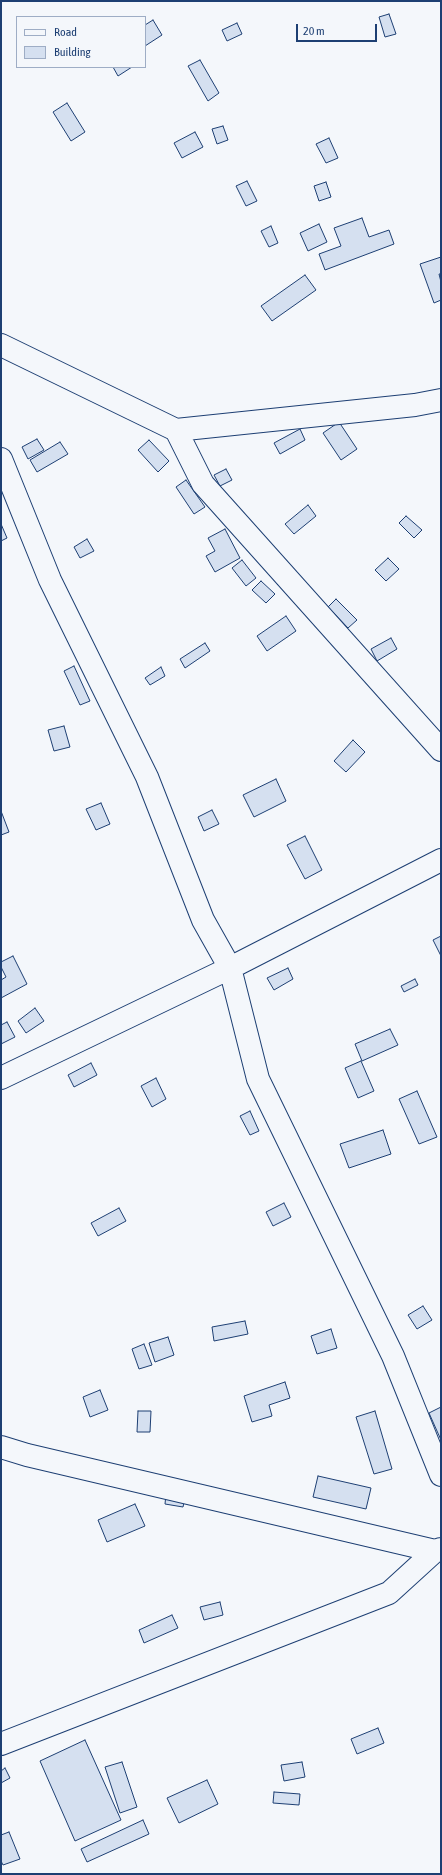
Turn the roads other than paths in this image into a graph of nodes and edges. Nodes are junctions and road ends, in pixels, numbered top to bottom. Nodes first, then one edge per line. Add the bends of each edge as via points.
1 (1, 345) edge
2 (441, 400) edge
3 (176, 430) junction
4 (1, 459) edge
5 (441, 750) edge
6 (441, 860) edge
7 (230, 968) junction
8 (1, 1078) edge
9 (1, 1447) edge
10 (441, 1475) edge
11 (438, 1550) edge
12 (1, 1744) edge

1 - 3 street
2 - 3 street via 407,406
3 - 5 street via 203,484
4 - 7 street via 50,580 147,777 202,920
6 - 7 street
7 - 8 street
7 - 10 street via 258,1078 393,1356
9 - 11 street
11 - 12 street via 389,1593

